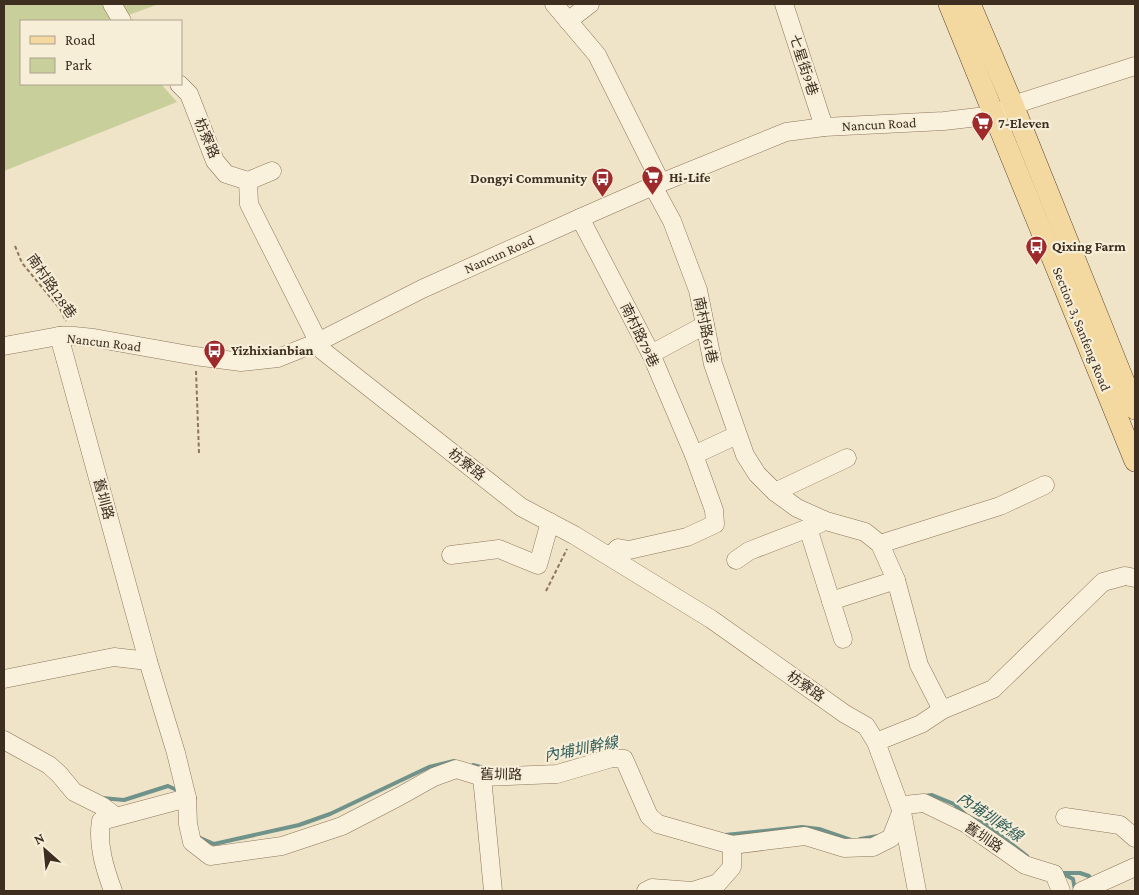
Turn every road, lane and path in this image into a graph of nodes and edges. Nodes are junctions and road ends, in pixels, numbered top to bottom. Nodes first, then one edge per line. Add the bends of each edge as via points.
1 (112, 4) edge
2 (554, 4) edge
3 (590, 4) edge
4 (784, 4) edge
5 (949, 4) edge
6 (970, 4) edge
7 (121, 20) edge
8 (568, 21) junction
9 (1135, 66) edge
10 (180, 85) edge
11 (1004, 110) junction
12 (824, 127) junction
13 (272, 171) dead end
14 (248, 181) junction
15 (657, 185) junction
16 (580, 218) junction
17 (15, 246) dead end
18 (705, 325) junction
19 (66, 336) junction
20 (318, 342) junction
21 (4, 346) edge
22 (651, 354) junction
23 (195, 356) junction
24 (1135, 409) edge
25 (737, 435) junction
26 (199, 454) dead end
27 (694, 455) junction
28 (847, 458) dead end
29 (1135, 461) edge
30 (1045, 486) dead end
31 (775, 492) junction
32 (826, 521) junction
33 (550, 522) junction
34 (808, 528) junction
35 (574, 535) junction
36 (880, 544) junction
37 (450, 555) dead end
38 (610, 556) junction
39 (736, 560) dead end
40 (1135, 578) edge
41 (896, 580) junction
42 (546, 591) dead end
43 (831, 601) junction
44 (843, 639) dead end
45 (148, 661) junction
46 (4, 679) edge
47 (942, 710) junction
48 (4, 740) edge
49 (876, 742) junction
50 (482, 777) junction
51 (187, 798) junction
52 (902, 812) junction
53 (115, 816) junction
54 (1065, 817) dead end
55 (1135, 838) edge
56 (732, 845) junction
57 (1135, 867) edge
58 (113, 891) edge
59 (493, 891) edge
60 (646, 891) edge
61 (917, 891) edge
62 (1061, 891) edge
63 (1082, 891) edge

1 - 7 street
2 - 8 street, 南村路61巷
3 - 8 street
4 - 12 street, 七星街9巷
5 - 11 main road, Section 3, Sanfeng Road
6 - 11 main road, Section 3, Sanfeng Road
8 - 15 street, 南村路61巷 via 597,55
9 - 11 street, Nancun Road
10 - 14 street, 枋寮路 via 189,94 216,161 226,174
11 - 12 street, Nancun Road via 944,121
11 - 24 main road, Section 3, Sanfeng Road
11 - 29 main road, Section 3, Sanfeng Road
12 - 15 street, Nancun Road via 786,132
13 - 14 street
14 - 20 street, 枋寮路 via 249,204
15 - 16 street, Nancun Road
15 - 18 street, 南村路61巷 via 698,290
16 - 20 street, Nancun Road via 422,289
16 - 22 street, 南村路79巷
17 - 19 path, 南村路128巷 via 22,263 60,309
18 - 22 street
18 - 25 street, 南村路61巷 via 713,364
19 - 21 street, Nancun Road
19 - 23 street, Nancun Road
19 - 45 street, 舊圳路
20 - 23 street, Nancun Road via 278,358 241,362
20 - 33 street, 枋寮路 via 323,351 522,507
22 - 27 street, 南村路79巷
23 - 26 path
25 - 27 street
25 - 31 street, 南村路61巷 via 757,474
27 - 38 street, 南村路79巷 via 714,510 715,524 687,537 629,550 618,548
28 - 31 street
30 - 36 street via 1000,506
31 - 32 street via 797,508
32 - 34 street
32 - 36 street via 865,532
33 - 35 street, 枋寮路
33 - 37 street via 538,565 499,549
34 - 39 street via 749,551
34 - 43 street
35 - 38 street, 枋寮路
35 - 42 path
36 - 41 street
38 - 49 street, 枋寮路 via 711,618 866,726
40 - 47 street via 1125,576 1103,582 993,688
41 - 43 street
41 - 47 street via 919,665
43 - 44 street
45 - 46 street via 114,657
45 - 51 street, 舊圳路
47 - 49 street via 921,724
48 - 53 street via 49,765 74,792
49 - 52 street
50 - 51 street, 舊圳路 via 456,769 434,776 342,826 282,846 210,856 192,842
50 - 56 street, 舊圳路 via 557,774 612,758 624,759 649,816 658,824
50 - 59 street
51 - 53 street
52 - 56 street, 舊圳路 via 891,838 873,847 844,848 805,836
52 - 61 street
52 - 62 street, 舊圳路 via 904,805 924,803 965,823 1025,865 1054,874
53 - 58 street via 100,821 98,834
54 - 55 street via 1120,825
56 - 60 street via 732,867 718,883 692,891 652,888
57 - 63 street

